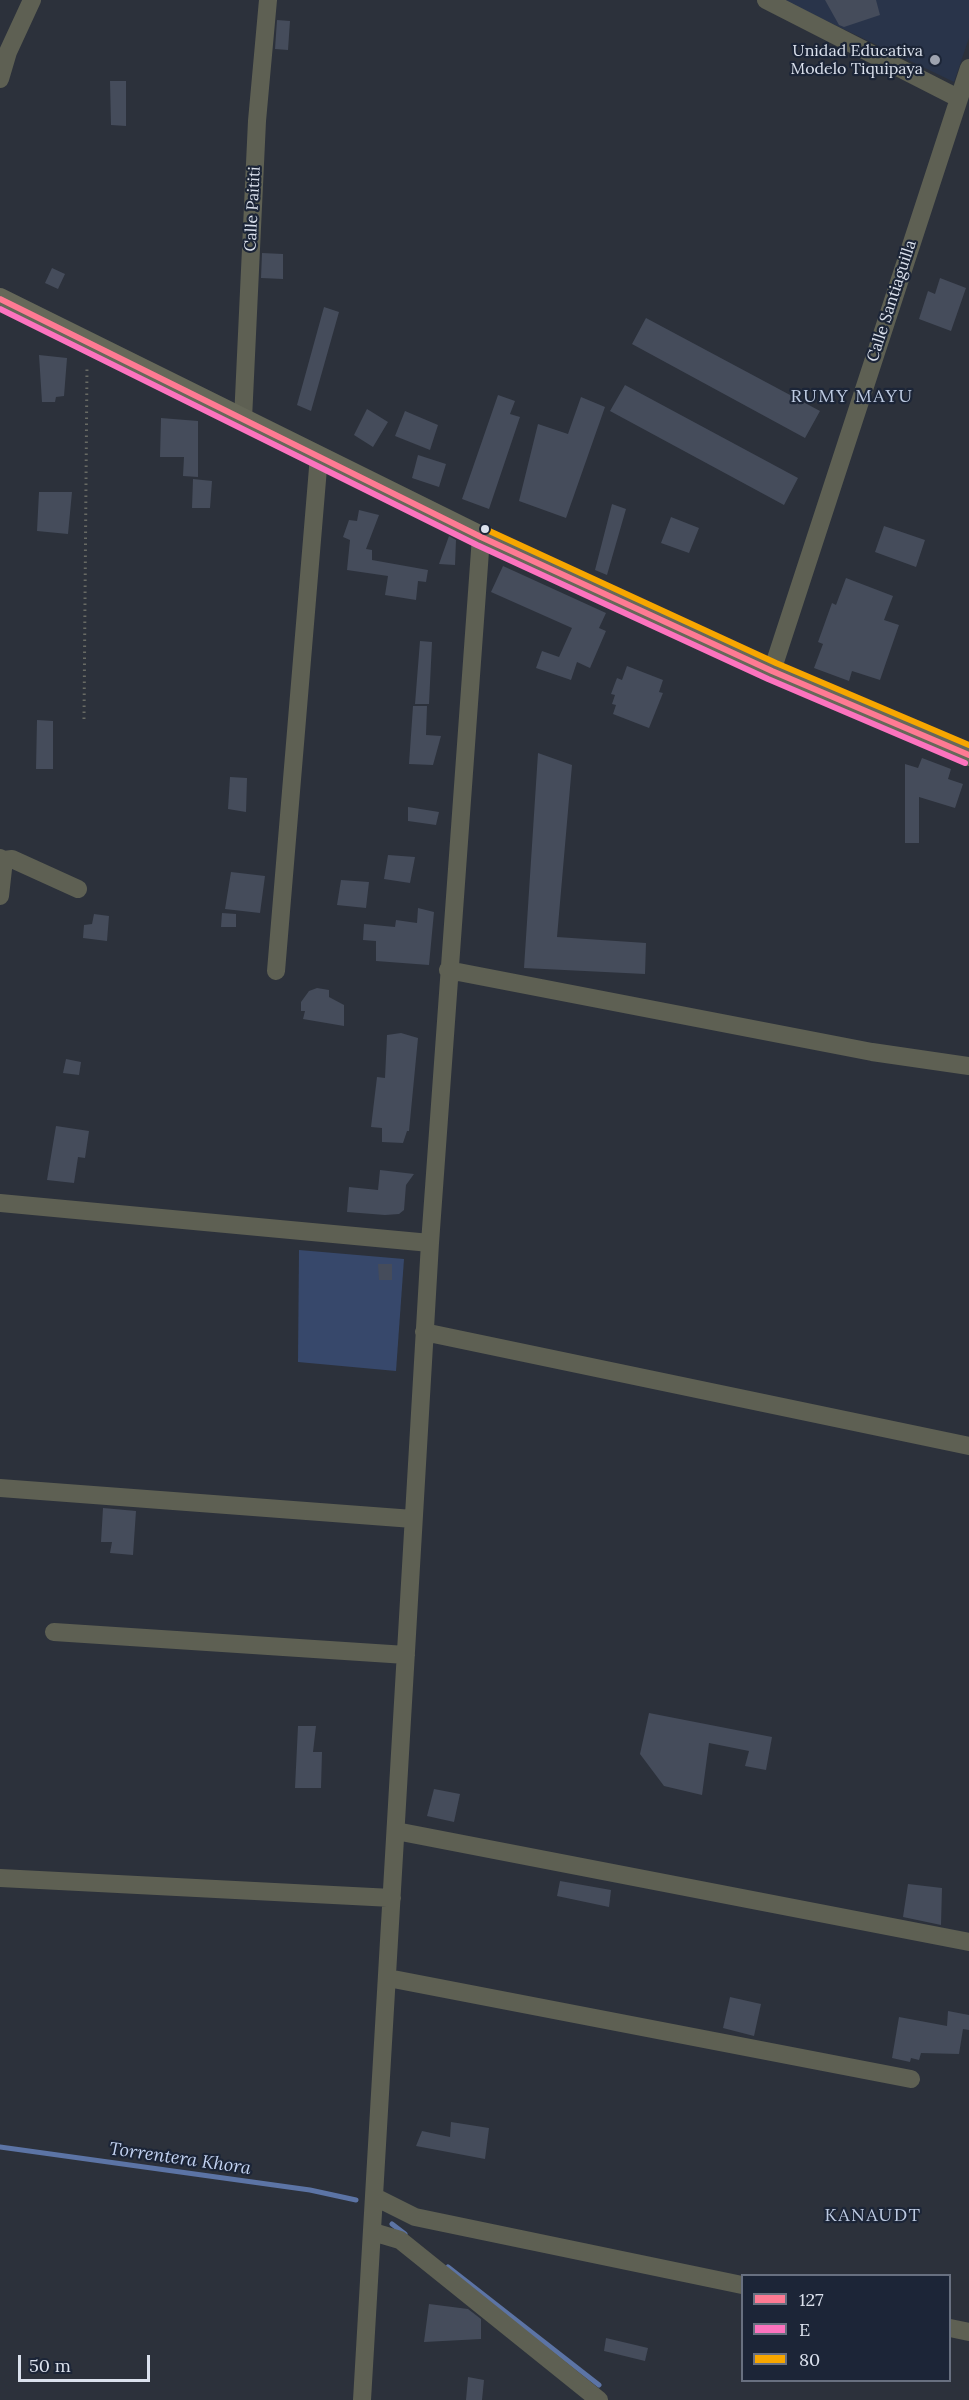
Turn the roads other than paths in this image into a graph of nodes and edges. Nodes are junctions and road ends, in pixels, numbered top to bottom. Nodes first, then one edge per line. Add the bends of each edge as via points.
1 (32, 0) edge
2 (268, 0) edge
3 (766, 0) edge
4 (969, 68) edge
5 (0, 79) edge
6 (958, 98) junction
7 (0, 299) edge
8 (243, 419) junction
9 (319, 456) junction
10 (481, 537) junction
11 (772, 671) junction
12 (969, 755) edge
13 (2, 859) edge
14 (78, 889) dead end
15 (0, 896) edge
16 (448, 969) junction
17 (276, 971) dead end
18 (969, 1066) edge
19 (0, 1203) edge
20 (430, 1242) junction
21 (424, 1332) junction
22 (969, 1446) edge
23 (0, 1488) edge
24 (413, 1519) junction
25 (54, 1632) dead end
26 (406, 1655) junction
27 (396, 1831) junction
28 (0, 1878) edge
29 (392, 1898) junction
30 (969, 1942) edge
31 (388, 1978) junction
32 (911, 2079) dead end
33 (375, 2197) junction
34 (373, 2232) junction
35 (741, 2285) edge
36 (951, 2328) edge
37 (969, 2332) edge
38 (362, 2400) edge
39 (599, 2400) edge

1 - 5 street
2 - 8 street, Calle Paititi via 257,121
3 - 6 street
4 - 6 street, Calle Santiaguilla
6 - 11 street, Calle Santiaguilla
7 - 8 main road
8 - 9 main road
9 - 10 main road
9 - 17 street
10 - 11 main road
10 - 16 street
11 - 12 main road
13 - 14 street via 12,859
13 - 15 street
16 - 18 street via 872,1052
16 - 20 street
19 - 20 street
20 - 21 street
21 - 22 street
21 - 24 street
23 - 24 street
24 - 26 street
25 - 26 street
26 - 27 street
27 - 29 street
27 - 30 street
28 - 29 street
29 - 31 street
31 - 32 street
31 - 33 street
33 - 34 street
33 - 35 street via 415,2217
34 - 38 street
34 - 39 street via 400,2240
36 - 37 street

